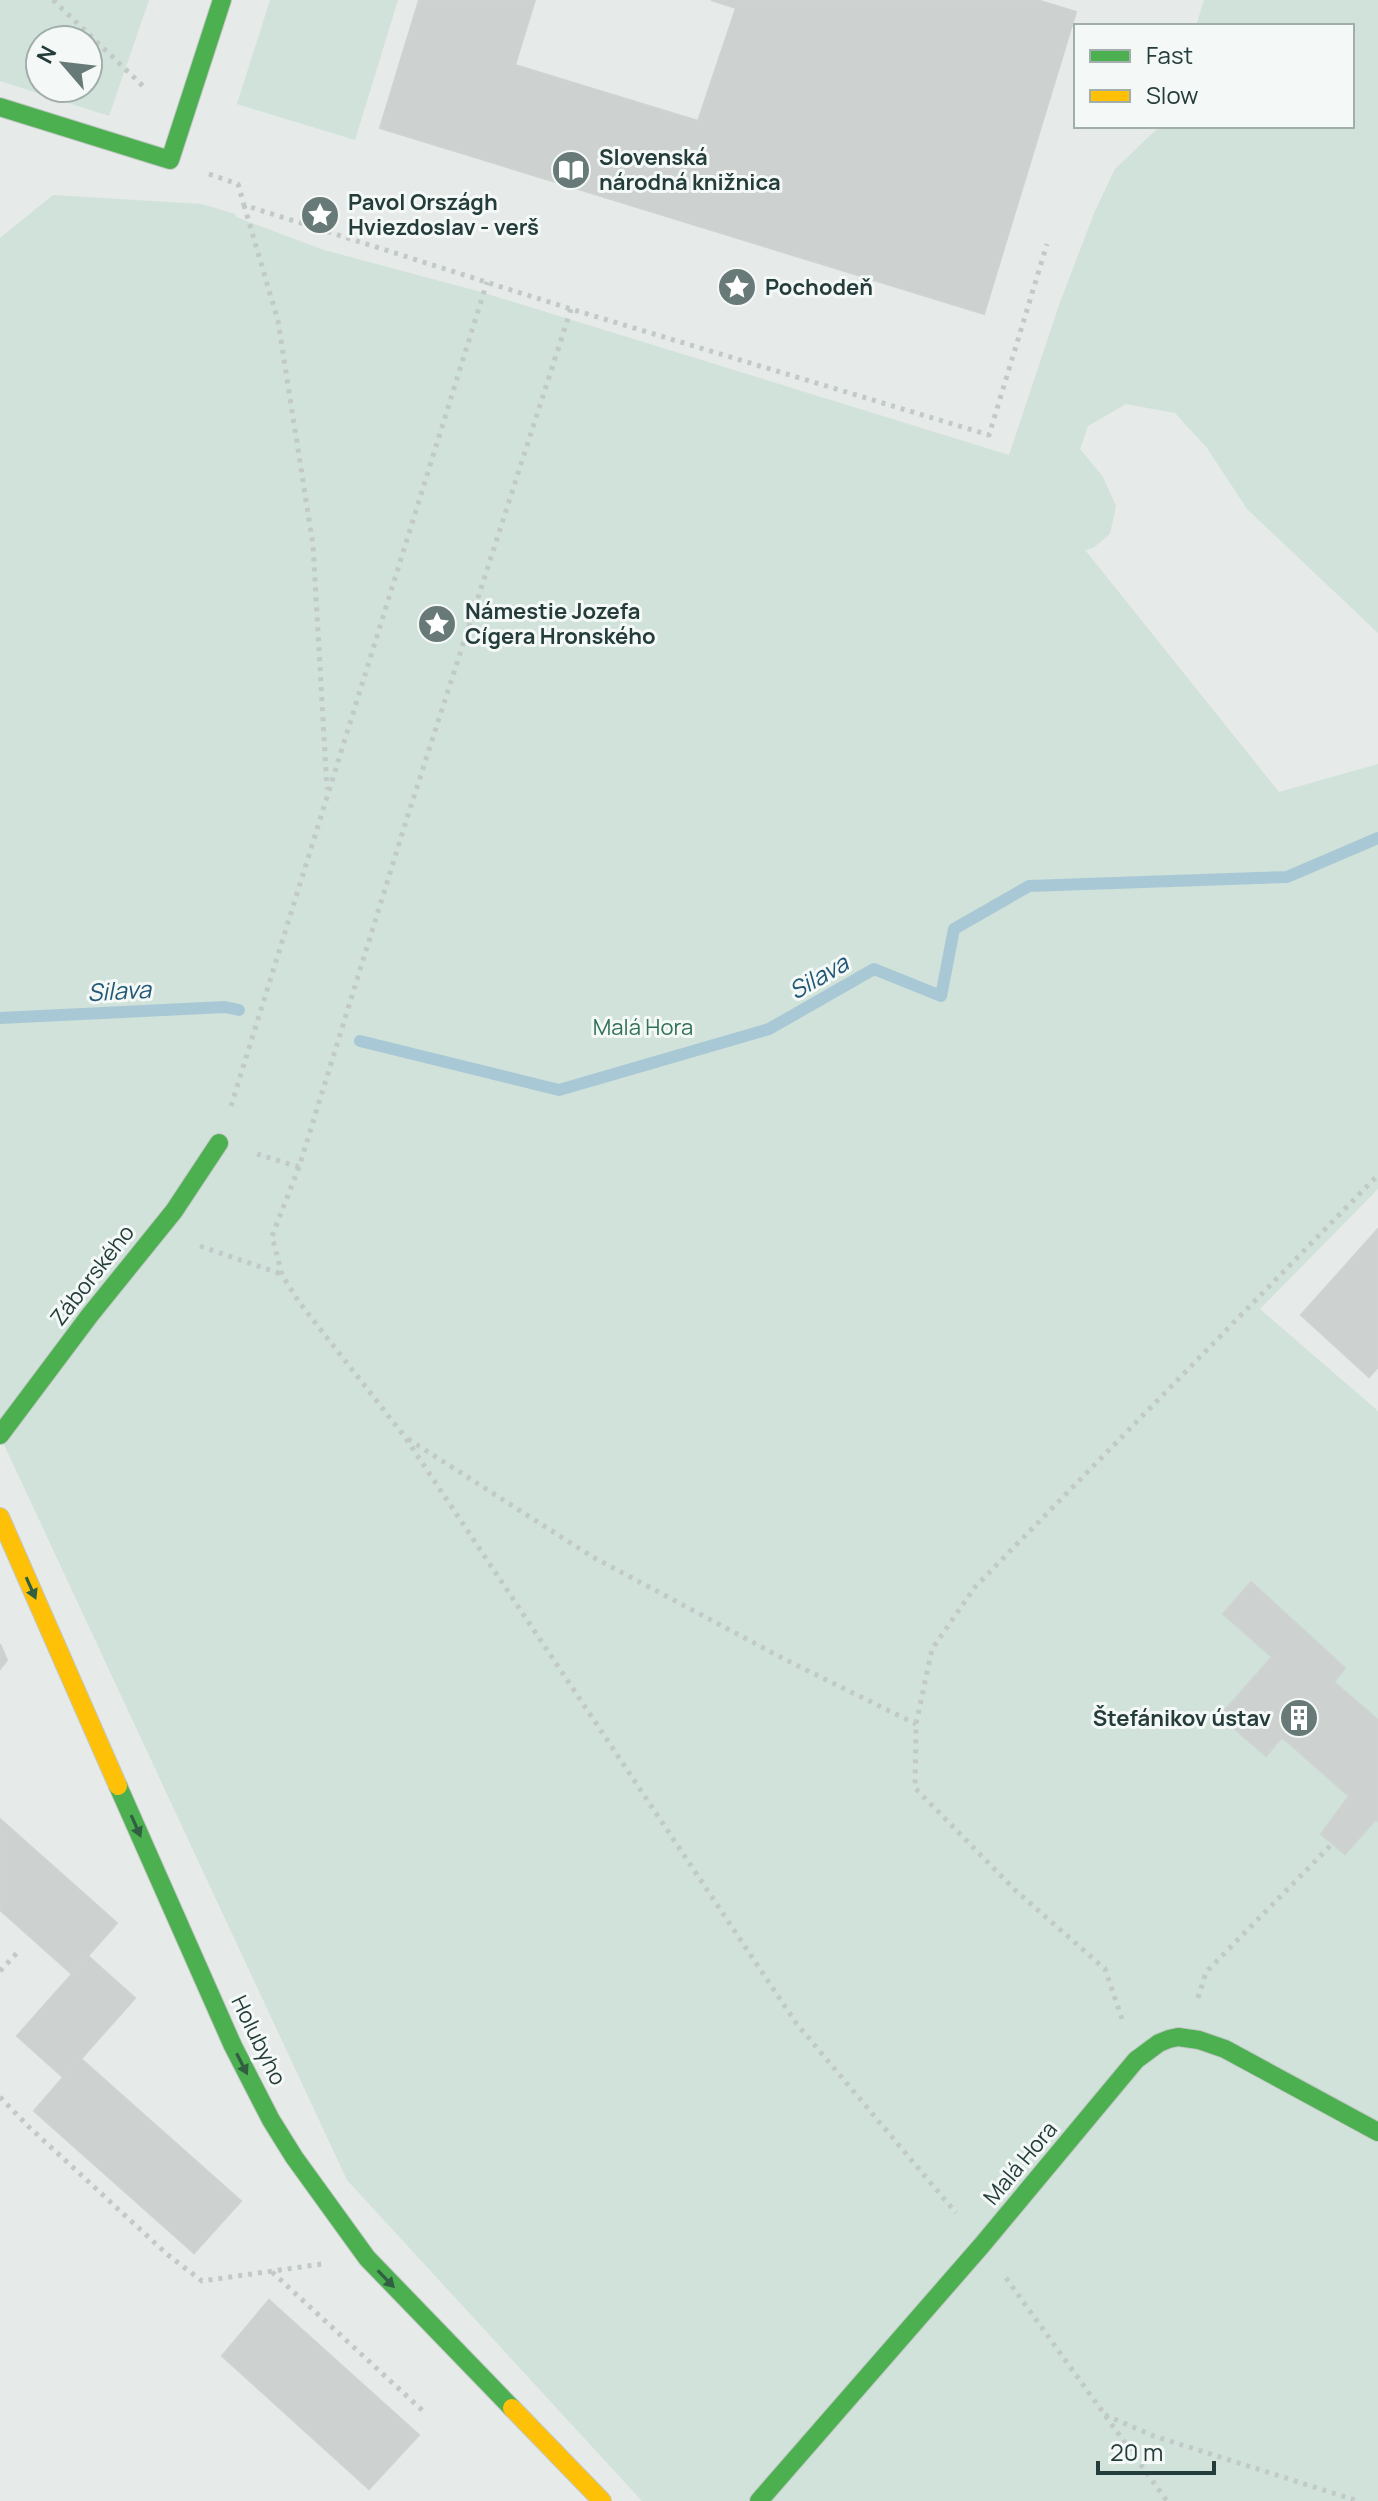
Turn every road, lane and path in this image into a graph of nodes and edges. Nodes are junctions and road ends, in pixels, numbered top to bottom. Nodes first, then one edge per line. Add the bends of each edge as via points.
1 (53, 0) edge
2 (222, 0) edge
3 (144, 87) dead end
4 (0, 107) edge
5 (170, 160) junction
6 (244, 205) junction
7 (1047, 244) dead end
8 (487, 282) junction
9 (571, 309) junction
10 (328, 794) junction
11 (219, 1143) joint
12 (1378, 1175) edge
13 (157, 1231) junction
14 (282, 1275) junction
15 (0, 1435) edge
16 (405, 1437) junction
17 (0, 1517) edge
18 (916, 1724) junction
19 (1332, 1844) dead end
20 (17, 1953) dead end
21 (0, 1971) edge
22 (1186, 2036) junction
23 (1136, 2060) junction
24 (0, 2097) edge
25 (1378, 2132) edge
26 (982, 2245) junction
27 (367, 2258) junction
28 (272, 2272) junction
29 (423, 2411) dead end
30 (1102, 2414) junction
31 (602, 2501) edge
32 (759, 2501) edge
33 (1167, 2501) edge
34 (1358, 2501) edge

1 - 3 path
2 - 5 street
4 - 5 street
5 - 6 path via 238,184
6 - 8 path
6 - 10 path via 278,321 313,545
7 - 9 path via 989,435
8 - 9 path
8 - 10 path
9 - 14 path via 299,1167 272,1236
10 - 11 path
11 - 13 street, Záborského
12 - 18 path via 975,1587 932,1649
13 - 14 path
13 - 15 street, Záborského
14 - 16 path
16 - 18 path via 591,1556
16 - 26 path via 796,2023
17 -> 27 street, Holubyho via 233,2046 294,2157
18 - 23 path via 915,1788 1015,1890 1105,1969
19 - 22 path via 1206,1972
20 - 21 path
22 - 23 street, Malá Hora via 1168,2037
22 - 25 street via 1225,2049
23 - 26 street, Malá Hora
24 - 28 path via 202,2281
26 - 30 path
26 - 32 street, Malá Hora
27 - 28 path
27 -> 31 street, Holubyho
28 - 29 path
30 - 33 path
30 - 34 path via 1154,2436

